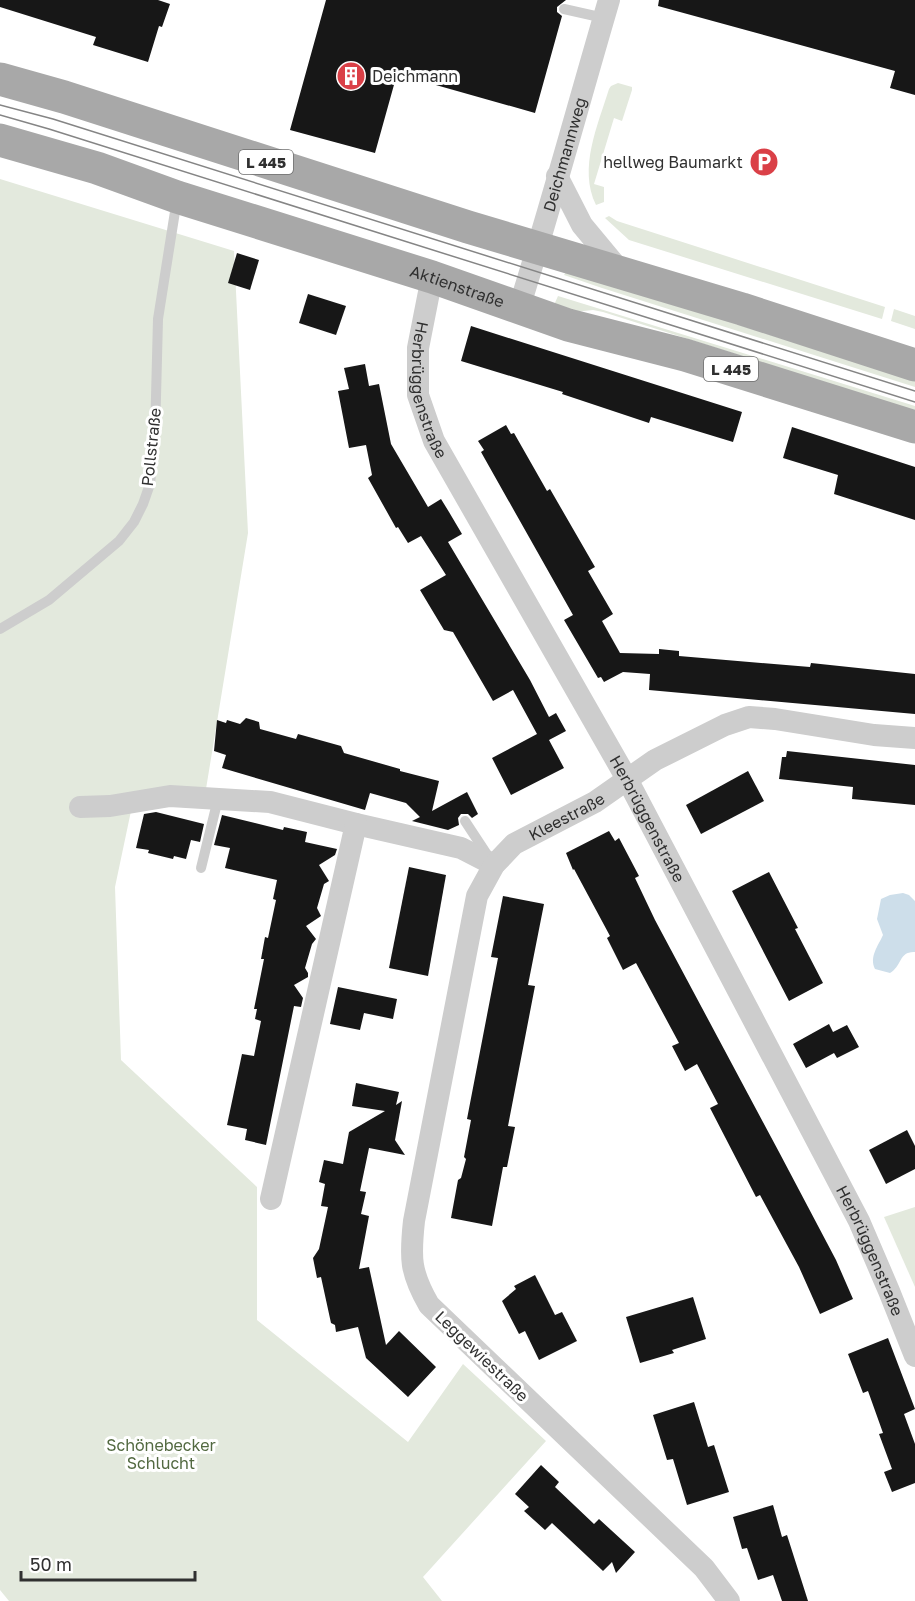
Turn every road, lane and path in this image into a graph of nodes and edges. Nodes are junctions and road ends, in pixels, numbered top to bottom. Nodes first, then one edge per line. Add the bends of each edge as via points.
1 (564, 9) dead end
2 (607, 9) edge
3 (0, 79) edge
4 (0, 140) edge
5 (557, 176) junction
6 (177, 197) junction
7 (539, 248) junction
8 (621, 272) junction
9 (432, 277) junction
10 (519, 308) junction
11 (915, 365) edge
12 (915, 427) edge
13 (0, 629) edge
14 (915, 738) edge
15 (627, 779) junction
16 (218, 799) junction
17 (80, 807) dead end
18 (465, 821) dead end
19 (356, 824) junction
20 (494, 865) junction
21 (201, 868) dead end
22 (271, 1199) dead end
23 (915, 1356) edge
24 (729, 1601) edge

1 - 2 lane
2 - 5 street, Deichmannweg
3 - 7 main road, L 445
4 - 6 main road, Aktienstraße / L 445 via 98,168
5 - 7 street, Deichmannweg
5 - 8 street via 582,225
6 - 9 main road, Aktienstraße / L 445
6 - 13 lane, Pollstraße via 158,319 155,436 150,484 143,504 119,541 49,600
7 - 8 main road, L 445
7 - 10 street, Deichmannweg
8 - 11 main road, L 445
9 - 10 main road, Aktienstraße / L 445
9 - 15 street, Herbrüggenstraße via 417,348 418,395 434,441
10 - 12 main road, Aktienstraße / L 445
14 - 15 street, Kleestraße via 749,717 655,760
15 - 20 street, Kleestraße via 595,802 514,844
15 - 23 street, Herbrüggenstraße via 859,1221
16 - 17 street via 170,796
16 - 19 street via 270,802
16 - 21 lane
18 - 20 lane
19 - 20 street via 461,848
19 - 22 street
20 - 24 street, Leggewiestraße via 477,896 414,1221 412,1264 416,1284 429,1305 704,1568

